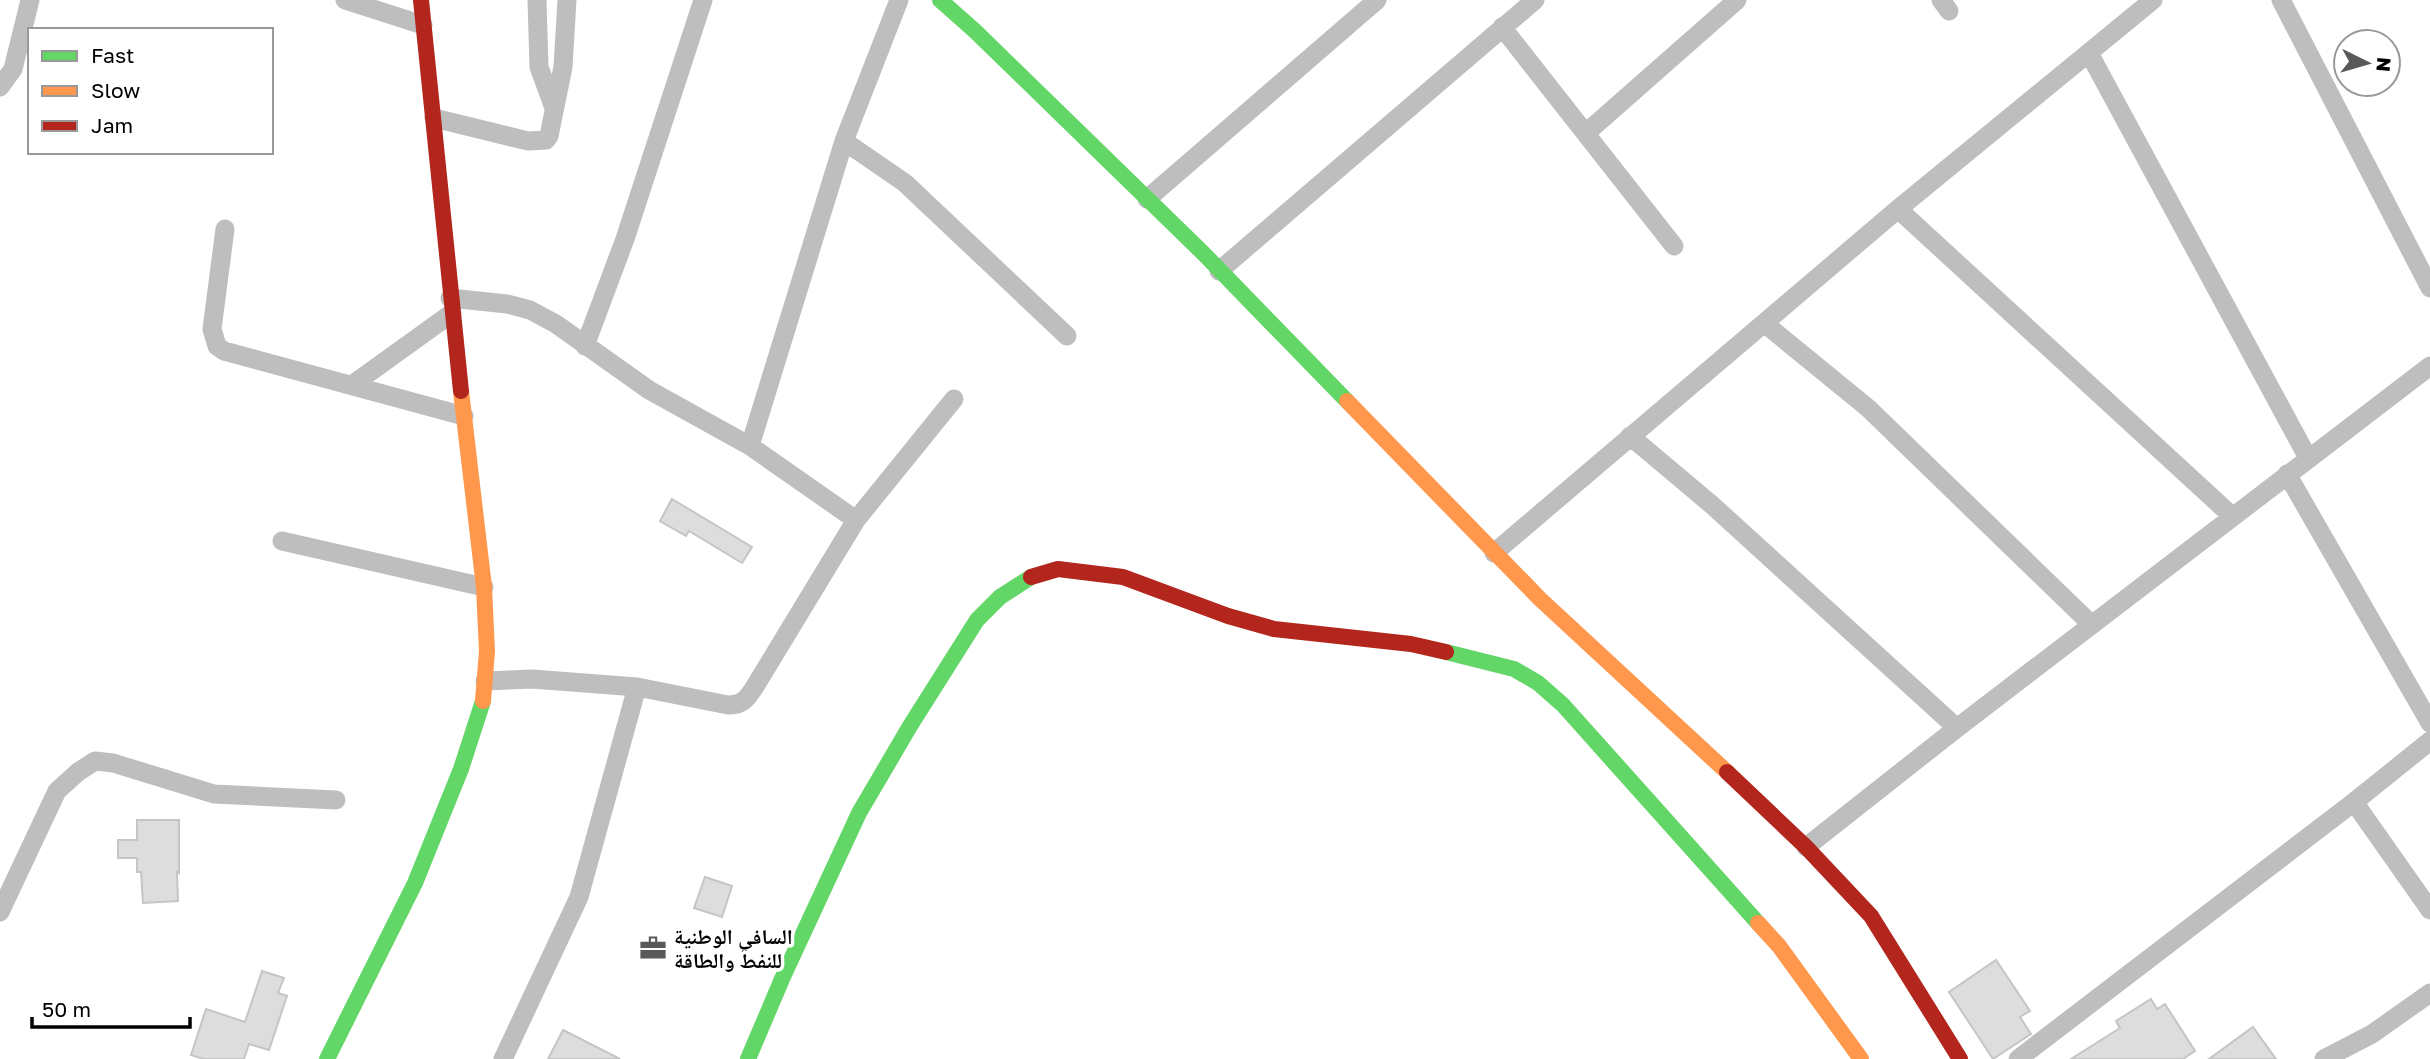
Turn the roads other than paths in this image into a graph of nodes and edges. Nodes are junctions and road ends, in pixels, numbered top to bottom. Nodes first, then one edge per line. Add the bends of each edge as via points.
1 (30, 0) edge
2 (345, 0) edge
3 (421, 0) edge
4 (537, 0) edge
5 (567, 0) edge
6 (704, 0) edge
7 (899, 0) edge
8 (940, 0) edge
9 (1377, 0) edge
10 (1535, 0) edge
11 (1737, 0) edge
12 (2153, 0) edge
13 (2281, 0) edge
14 (423, 25) junction
15 (1503, 27) junction
16 (2089, 53) junction
17 (0, 87) edge
18 (554, 108) junction
19 (434, 118) junction
20 (1586, 133) junction
21 (844, 141) junction
22 (1147, 199) junction
23 (1898, 209) junction
24 (225, 229) dead end
25 (1674, 246) dead end
26 (1219, 271) junction
27 (2430, 288) edge
28 (451, 306) junction
29 (1764, 323) junction
30 (1067, 336) dead end
31 (585, 346) junction
32 (2430, 366) edge
33 (352, 385) junction
34 (954, 399) dead end
35 (464, 415) junction
36 (1630, 436) junction
37 (750, 446) junction
38 (2308, 458) junction
39 (2287, 474) junction
40 (2232, 516) junction
41 (856, 520) junction
42 (282, 541) dead end
43 (1494, 553) junction
44 (484, 587) junction
45 (2091, 624) junction
46 (485, 681) junction
47 (637, 687) junction
48 (2430, 723) edge
49 (1957, 728) junction
50 (2430, 741) edge
51 (336, 800) dead end
52 (2354, 802) junction
53 (1806, 847) junction
54 (2430, 910) edge
55 (0, 912) edge
56 (2430, 993) edge
57 (327, 1059) edge
58 (503, 1059) edge
59 (748, 1059) edge
60 (1861, 1059) edge
61 (1960, 1059) edge
62 (2018, 1059) edge
63 (2324, 1059) edge

1 - 17 street via 13,69
2 - 14 street
3 - 14 street
4 - 18 street via 539,66
5 - 18 street via 563,67
6 - 31 street
7 - 21 street
8 - 22 street
9 - 22 street
10 - 15 street
11 - 20 street
12 - 16 street
13 - 27 street
14 - 19 street
15 - 20 street
15 - 26 street
16 - 23 street
16 - 38 street
18 - 19 street via 549,136 541,142
19 - 28 street
20 - 25 street
21 - 30 street via 905,183
21 - 37 street
22 - 26 street
23 - 29 street
23 - 40 street
24 - 33 street via 212,329 217,346
26 - 43 street
28 - 31 street via 507,304 530,310
28 - 33 street
28 - 35 street
29 - 36 street
29 - 45 street via 1868,408
31 - 37 street via 649,390
32 - 38 street
33 - 35 street
34 - 41 street
35 - 44 street
36 - 43 street
36 - 49 street
37 - 41 street
38 - 39 street
39 - 40 street
39 - 48 street
40 - 45 street
41 - 47 street via 747,700 728,705
42 - 44 street
43 - 53 street
44 - 46 street
45 - 49 street
46 - 47 street via 532,679
46 - 57 street via 484,698 461,769 415,883
47 - 58 street via 579,897
49 - 53 street
50 - 52 street
51 - 55 street via 214,794 113,762 95,761 57,791
52 - 54 street
52 - 62 street
53 - 61 street via 1871,916
56 - 63 street via 2372,1034
59 - 60 street via 859,813 976,620 1026,578 1058,569 1124,576 1228,617 1274,629 1411,644 1514,669 1538,683 1563,705 1779,946

